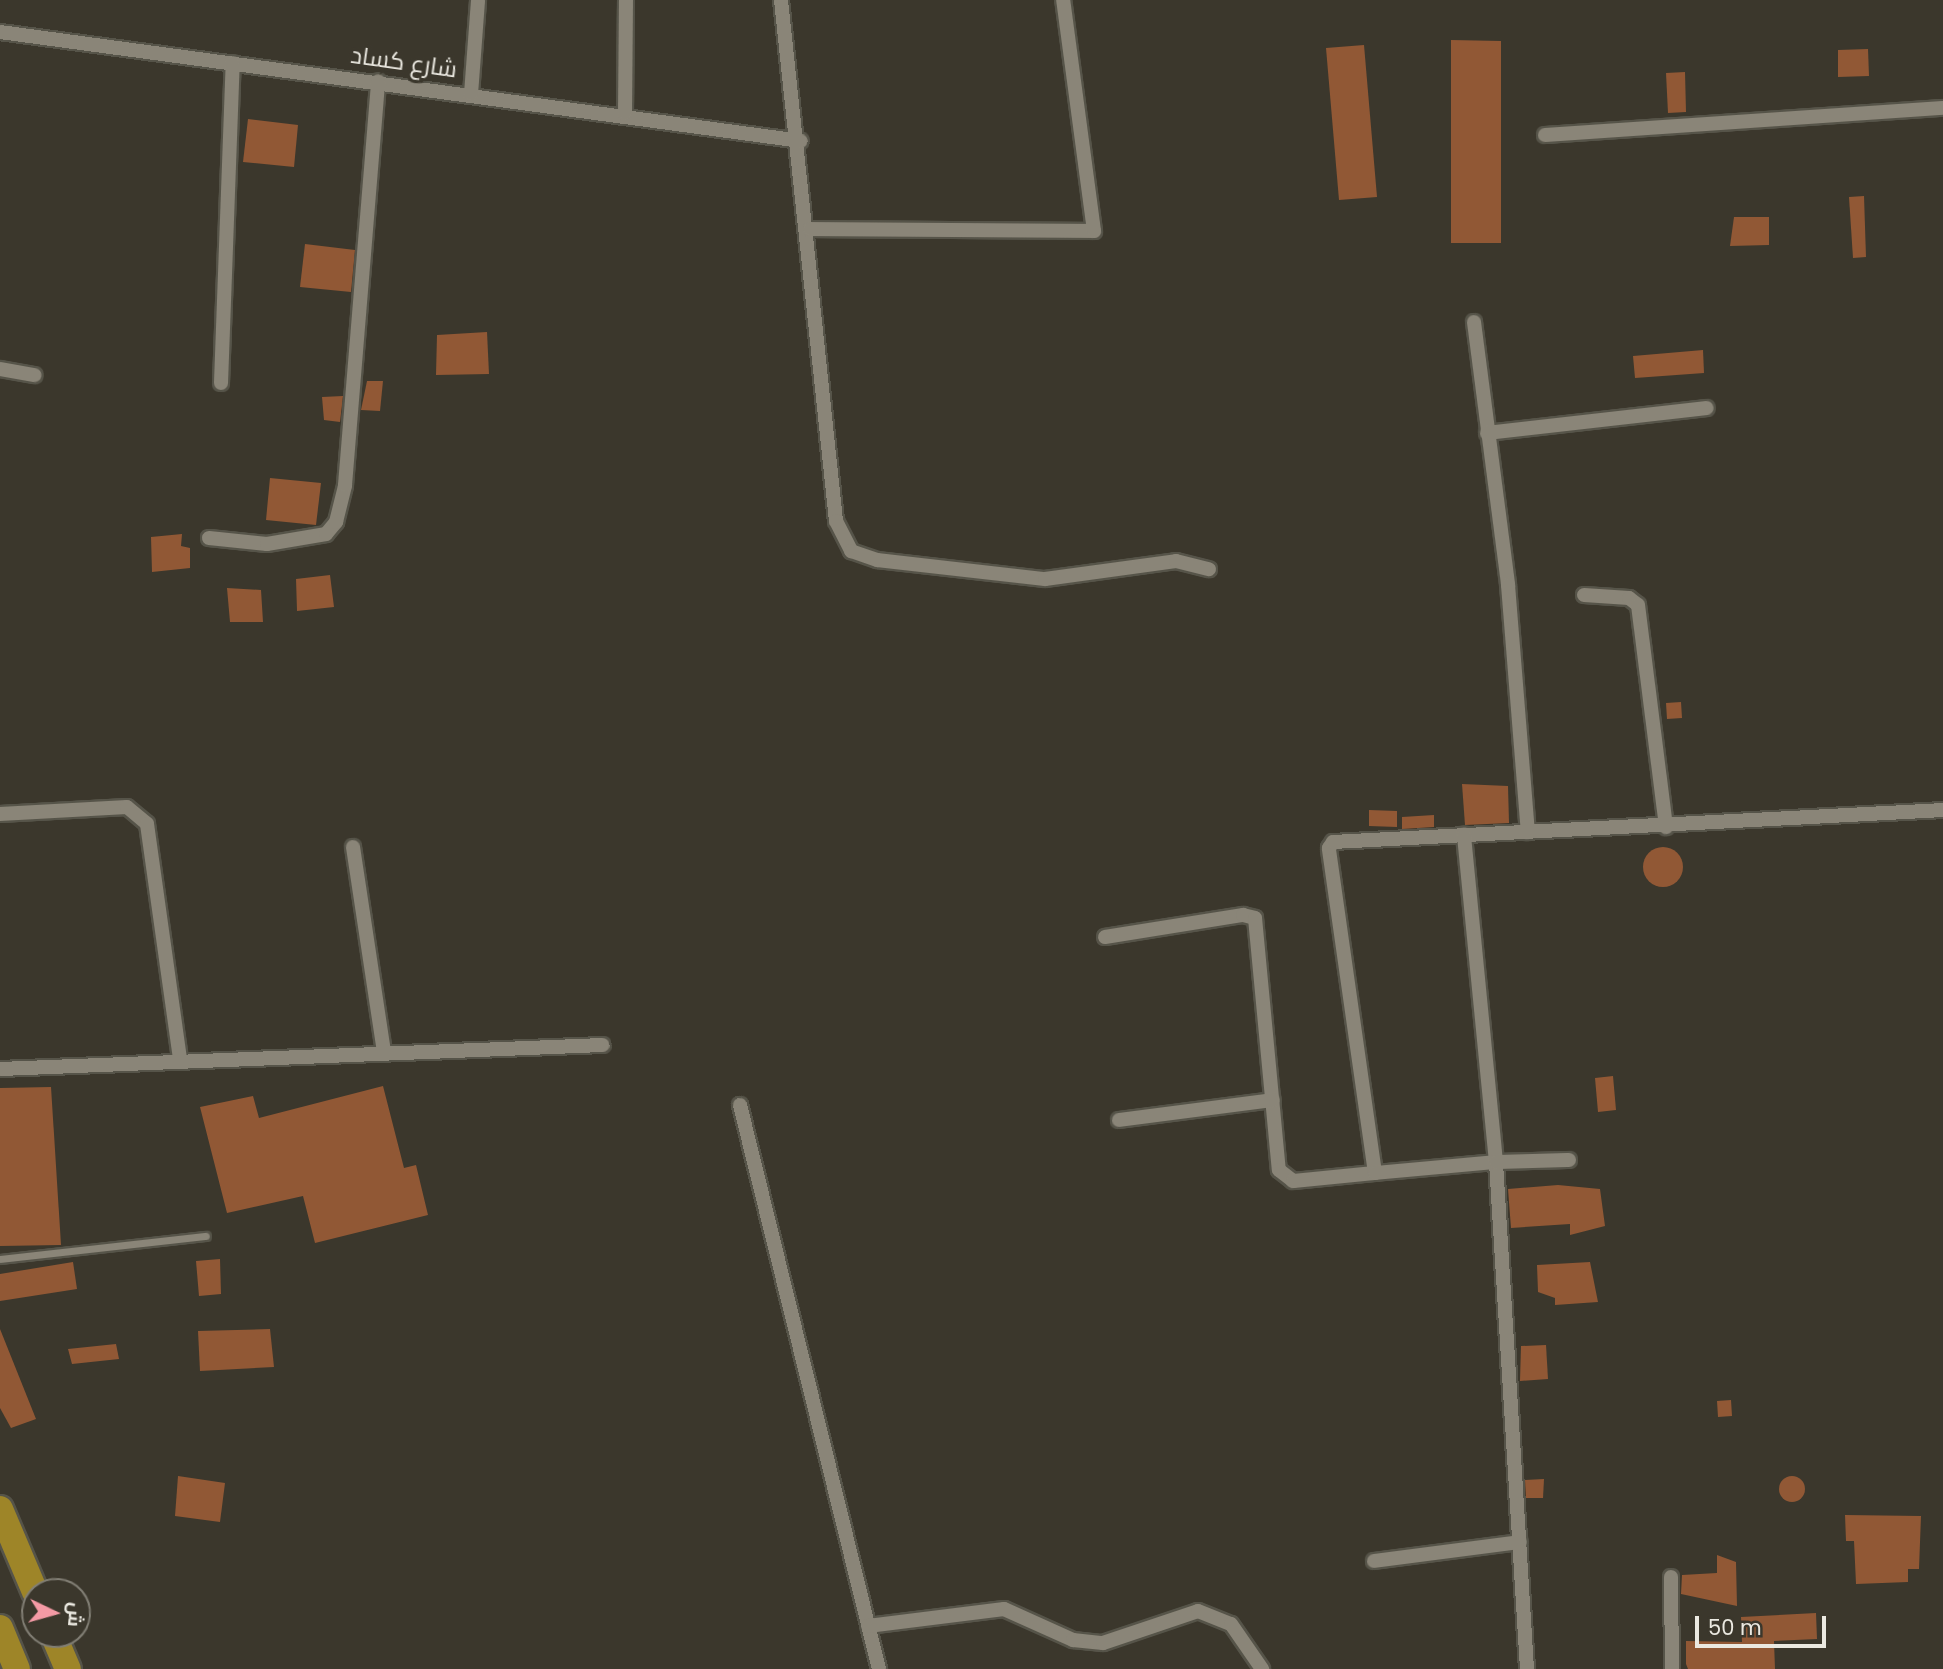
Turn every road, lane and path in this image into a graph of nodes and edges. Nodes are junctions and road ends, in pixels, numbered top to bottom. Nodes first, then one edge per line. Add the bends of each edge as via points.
1 (478, 0) edge
2 (626, 0) edge
3 (781, 0) edge
4 (1063, 0) edge
5 (0, 32) edge
6 (233, 63) junction
7 (378, 80) junction
8 (471, 94) junction
9 (1943, 108) edge
10 (625, 113) junction
11 (1545, 135) dead end
12 (801, 141) junction
13 (810, 229) junction
14 (1474, 321) dead end
15 (0, 369) edge
16 (34, 375) dead end
17 (221, 383) dead end
18 (1707, 408) dead end
19 (1487, 433) junction
20 (209, 538) dead end
21 (1209, 569) dead end
22 (1584, 595) dead end
23 (1943, 810) edge
24 (0, 814) edge
25 (1666, 827) junction
26 (1528, 832) junction
27 (1464, 835) junction
28 (354, 847) dead end
29 (1105, 937) dead end
30 (603, 1045) dead end
31 (384, 1052) junction
32 (180, 1059) junction
33 (0, 1069) edge
34 (1273, 1100) junction
35 (740, 1105) dead end
36 (1119, 1120) dead end
37 (1569, 1160) dead end
38 (1496, 1162) junction
39 (1375, 1173) junction
40 (206, 1236) dead end
41 (0, 1259) edge
42 (0, 1509) edge
43 (1520, 1542) junction
44 (1374, 1561) dead end
45 (1671, 1577) dead end
46 (29, 1578) edge
47 (868, 1626) junction
48 (0, 1628) edge
49 (59, 1648) edge
50 (17, 1669) edge
51 (68, 1669) edge
52 (879, 1669) edge
53 (1262, 1669) edge
54 (1527, 1669) edge
55 (1672, 1669) edge

1 - 8 street
2 - 10 street
3 - 12 street
4 - 13 street via 1094,231
5 - 6 street, شارع كساد
6 - 7 street, شارع كساد
6 - 17 street
7 - 8 street, شارع كساد
7 - 20 street via 345,485 336,522 326,534 267,544
8 - 10 street, شارع كساد
9 - 11 street
10 - 12 street, شارع كساد
12 - 13 street
13 - 21 street via 836,521 851,551 877,560 1045,579 1177,561
14 - 19 street
15 - 16 street
18 - 19 street
19 - 26 street via 1508,584
22 - 25 street via 1629,598 1638,605
23 - 25 street
24 - 32 street via 127,807 147,824
25 - 26 street
26 - 27 street
27 - 38 street
27 - 39 street via 1348,837 1329,849
28 - 31 street
29 - 34 street via 1243,915 1255,919
30 - 31 street
31 - 32 street
32 - 33 street
34 - 36 street
34 - 39 street via 1283,1178
35 - 47 street
37 - 38 street
38 - 39 street
38 - 43 street
40 - 41 lane
42 - 46 highway
43 - 44 street
43 - 54 street
45 - 55 street
47 - 52 street
47 - 53 street via 1004,1609 1073,1640 1103,1643 1198,1611 1231,1624
48 - 50 highway
49 - 51 highway

